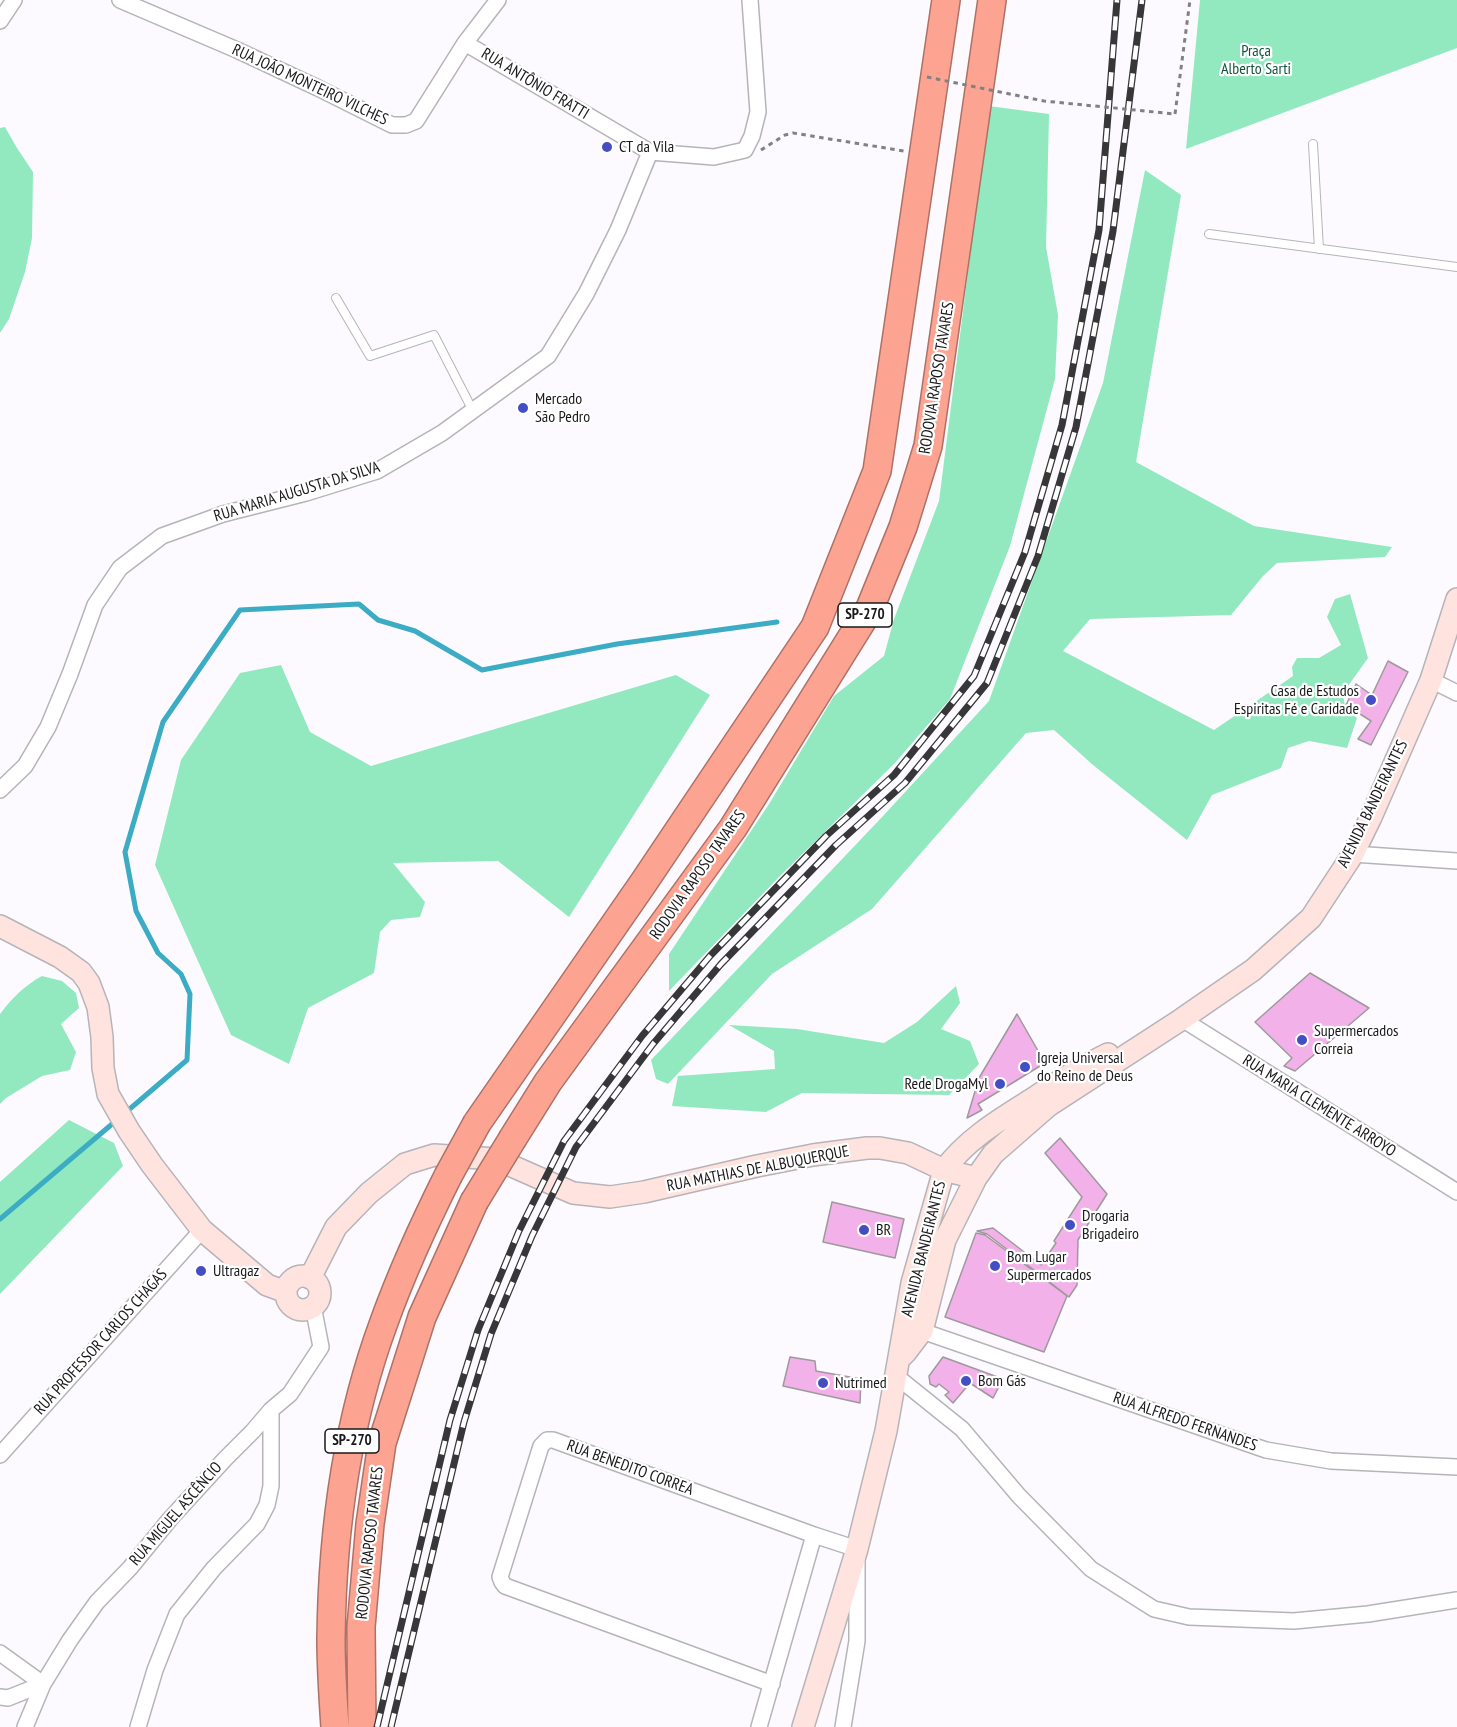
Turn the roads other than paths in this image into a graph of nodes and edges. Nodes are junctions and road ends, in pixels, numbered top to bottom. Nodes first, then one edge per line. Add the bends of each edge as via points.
1 (14, 0) edge
2 (120, 0) edge
3 (498, 0) edge
4 (750, 0) edge
5 (946, 0) edge
6 (992, 0) edge
7 (0, 21) edge
8 (465, 43) junction
9 (1314, 144) dead end
10 (650, 152) junction
11 (1209, 234) dead end
12 (1319, 249) junction
13 (1457, 267) edge
14 (336, 298) dead end
15 (473, 411) junction
16 (1457, 599) edge
17 (1431, 680) junction
18 (1457, 693) edge
19 (0, 790) edge
20 (1353, 854) junction
21 (1457, 861) edge
22 (0, 926) edge
23 (1182, 1019) junction
24 (944, 1170) junction
25 (976, 1178) junction
26 (1457, 1192) edge
27 (202, 1230) junction
28 (310, 1278) junction
29 (286, 1292) junction
30 (313, 1306) junction
31 (922, 1331) junction
32 (898, 1367) junction
33 (271, 1410) junction
34 (0, 1455) edge
35 (1457, 1467) edge
36 (814, 1535) junction
37 (857, 1549) junction
38 (1457, 1600) edge
39 (0, 1653) edge
40 (43, 1684) junction
41 (772, 1684) junction
42 (0, 1697) edge
43 (348, 1723) edge
44 (143, 1725) edge
45 (25, 1727) edge
46 (759, 1727) edge
47 (803, 1727) edge
48 (843, 1727) edge

1 - 7 street
2 - 8 street, RUA JOÃO MONTEIRO VILCHES via 237,50 392,125 416,121
3 - 8 street, RUA ANTÔNIO FRATTI
4 - 10 street via 758,112 745,150 714,158
5 - 43 highway, RODOVIA RAPOSO TAVARES / SP-270, bridge via 877,471 815,627 477,1123 412,1248 383,1324 360,1401 334,1561 331,1642
6 - 43 highway, RODOVIA RAPOSO TAVARES / SP-270, bridge via 928,446 903,527 870,608 733,828 548,1082 474,1202 422,1317 382,1443
8 - 10 street, RUA ANTÔNIO FRATTI
9 - 12 lane
10 - 15 street, RUA MARIA AUGUSTA DA SILVA via 586,294 548,356
11 - 12 lane
12 - 13 lane
14 - 15 lane via 370,356 434,335
15 - 19 street, RUA MARIA AUGUSTA DA SILVA via 376,471 223,514 162,536 120,568 94,605 48,727 25,766
16 - 17 main road, AVENIDA BANDEIRANTES
17 - 18 street
17 - 20 main road, AVENIDA BANDEIRANTES
20 - 21 street
20 - 23 main road, AVENIDA BANDEIRANTES via 1311,918 1253,970
22 - 27 main road via 60,957 89,983 98,1007 105,1082 112,1104
23 - 24 main road, AVENIDA BANDEIRANTES via 1085,1065 989,1126 955,1155
23 - 25 main road, AVENIDA BANDEIRANTES via 1048,1106 993,1154
23 - 26 street, RUA MARIA CLEMENTE ARROYO
24 - 25 main road, RUA MATHIAS DE ALBUQUERQUE
24 - 28 main road, RUA MATHIAS DE ALBUQUERQUE via 908,1153 867,1148 801,1157 610,1197 573,1193 496,1159 434,1155 405,1164 369,1193 336,1227
24 - 32 main road, AVENIDA BANDEIRANTES via 912,1283
25 - 31 main road, AVENIDA BANDEIRANTES via 945,1240
27 - 29 main road via 267,1285
27 - 34 street, RUA PROFESSOR CARLOS CHAGAS
28 - 29 main road via 295,1278
28 - 30 main road via 320,1293
29 - 30 main road via 294,1307 304,1310
30 - 33 street, RUA MIGUEL ASCÊNCIO via 321,1347 290,1394
31 - 32 main road, AVENIDA BANDEIRANTES
31 - 35 street, RUA ALFREDO FERNANDES via 1266,1450 1331,1461
32 - 37 main road, AVENIDA BANDEIRANTES
32 - 38 street via 962,1429 1019,1496 1091,1569 1154,1609 1189,1617 1294,1621
33 - 40 street, RUA MIGUEL ASCÊNCIO via 97,1602
33 - 44 street via 271,1486 267,1505 256,1524 177,1614 142,1711
36 - 37 street, RUA BENEDITO CORREA
36 - 41 street
36 - 41 street, RUA BENEDITO CORREA via 547,1440 541,1446 500,1577 505,1586
37 - 47 main road, AVENIDA BANDEIRANTES
37 - 48 street, AVENIDA BANDEIRANTES via 857,1641
39 - 40 street
40 - 42 street via 8,1698
40 - 45 street, RUA MIGUEL ASCÊNCIO
41 - 46 street

